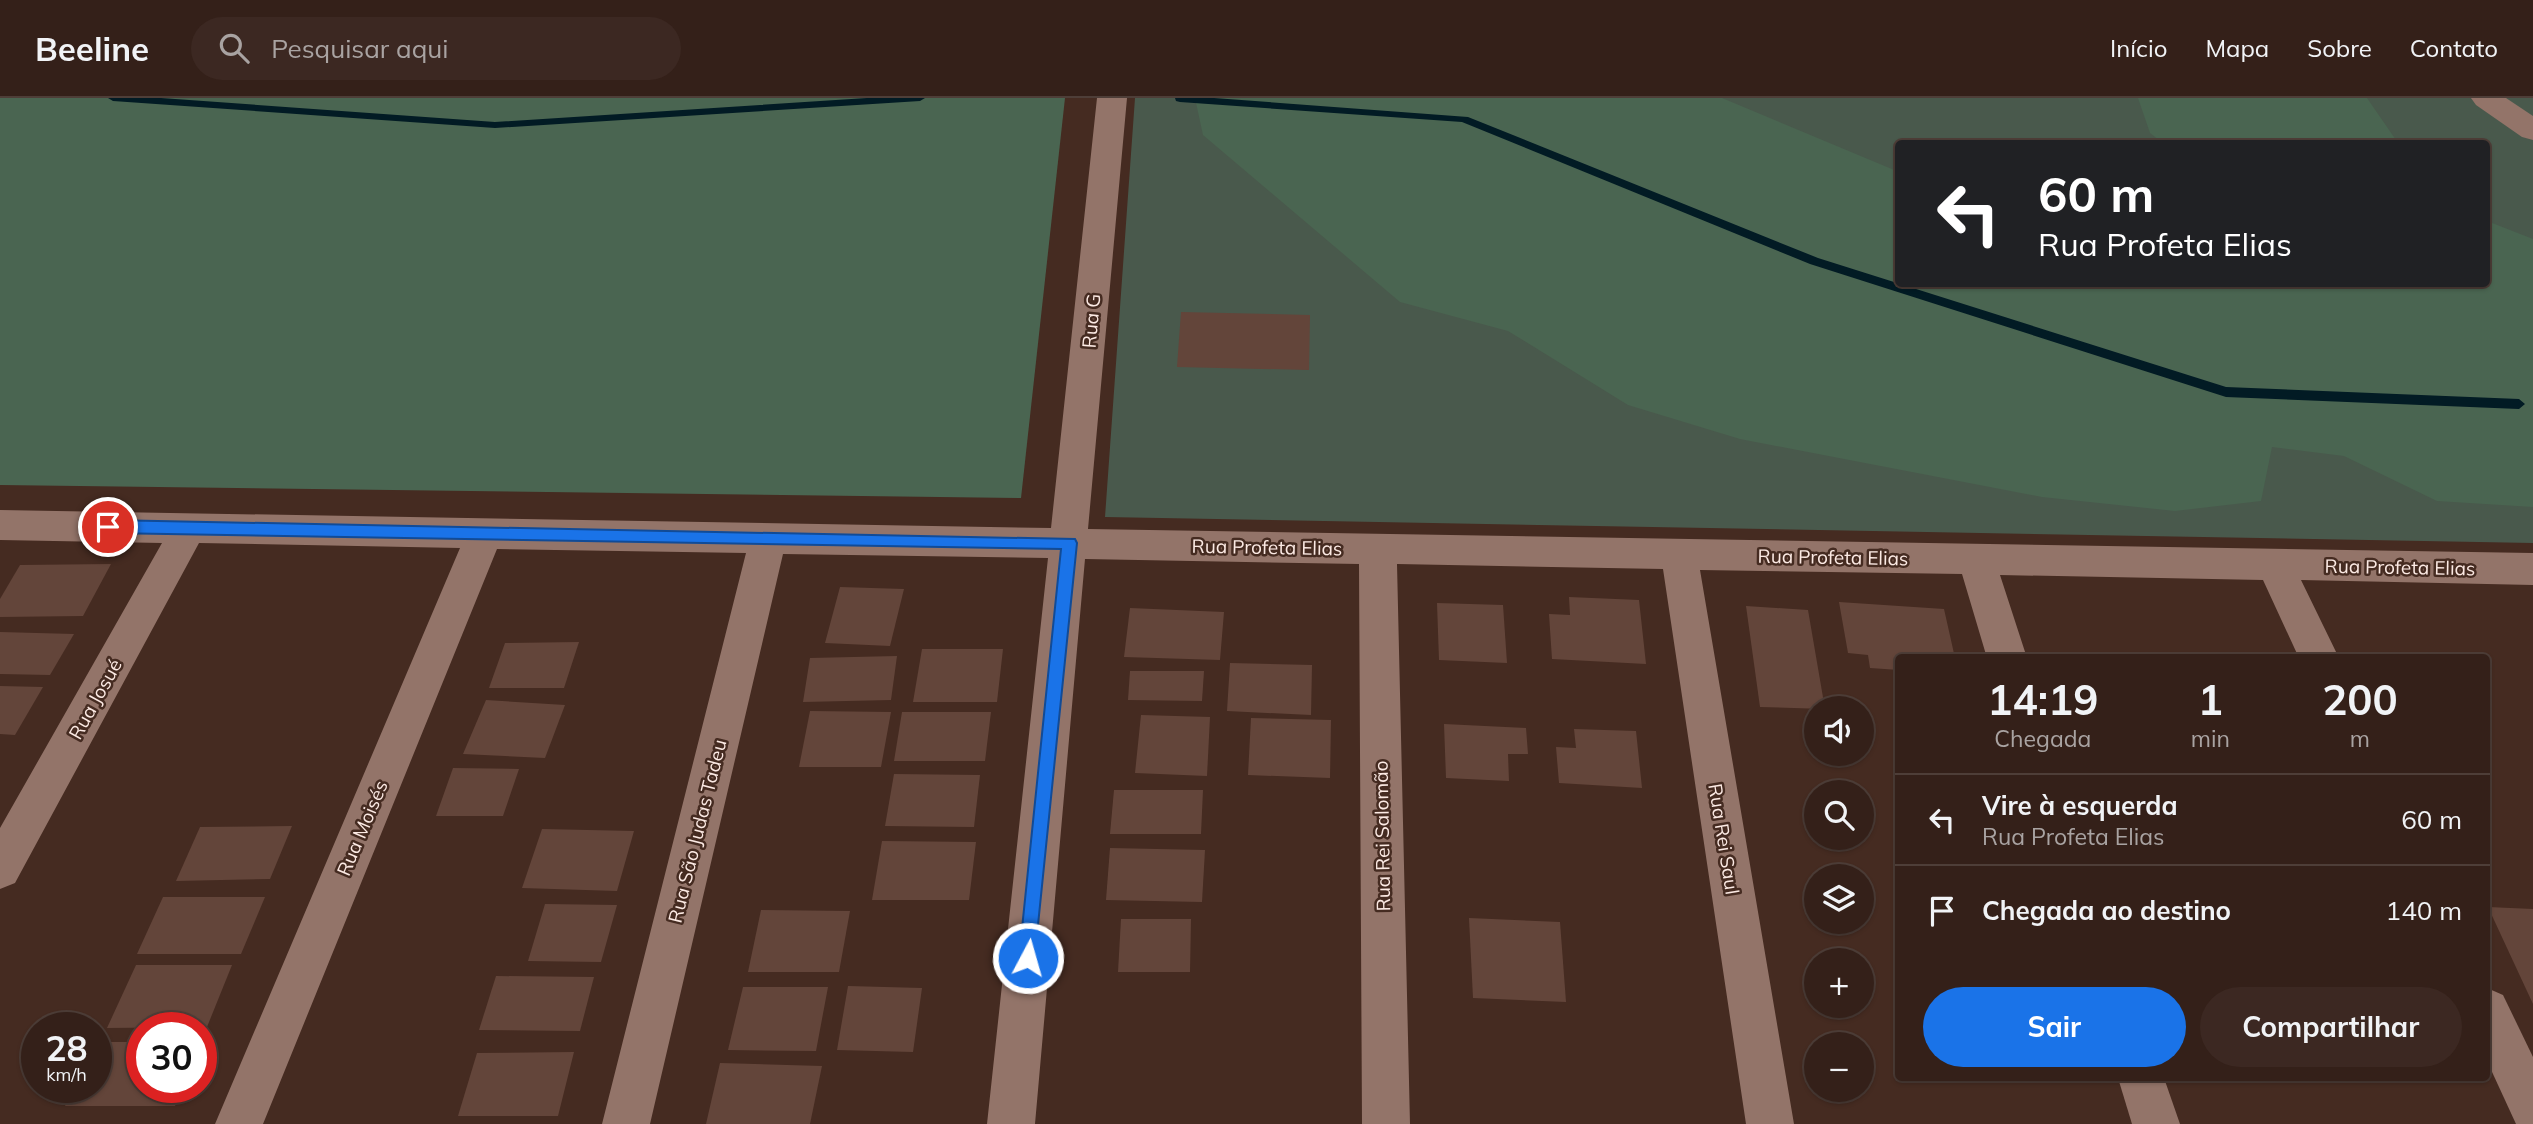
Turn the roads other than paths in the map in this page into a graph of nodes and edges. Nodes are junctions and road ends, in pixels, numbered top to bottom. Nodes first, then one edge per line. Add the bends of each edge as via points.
1 (1112, 98) edge
2 (2486, 98) edge
3 (2533, 130) edge
4 (0, 525) edge
5 (189, 528) junction
6 (485, 533) junction
7 (768, 538) junction
8 (1070, 543) junction
9 (1378, 548) junction
10 (1679, 554) junction
11 (1976, 559) junction
12 (2274, 565) junction
13 (2533, 569) edge
14 (2006, 654) edge
15 (2317, 654) edge
16 (0, 869) edge
17 (2490, 1017) edge
18 (2142, 1081) edge
19 (2533, 1108) edge
20 (239, 1124) edge
21 (626, 1124) edge
22 (1011, 1124) edge
23 (1386, 1124) edge
24 (1770, 1124) edge
25 (2156, 1124) edge

1 - 8 street, Rua G
2 - 3 street
4 - 5 street, Rua Profeta Elias
5 - 6 street, Rua Profeta Elias
5 - 16 street, Rua Josué
6 - 7 street, Rua Profeta Elias
6 - 20 street, Rua Moisés
7 - 8 street, Rua Profeta Elias
7 - 21 street, Rua São Judas Tadeu
8 - 9 street, Rua Profeta Elias
8 - 22 street, Rua G
9 - 10 street, Rua Profeta Elias
9 - 23 street, Rua Rei Salomão
10 - 11 street, Rua Profeta Elias
10 - 24 street, Rua Rei Saul
11 - 12 street, Rua Profeta Elias
11 - 14 street
12 - 13 street, Rua Profeta Elias
12 - 15 street
17 - 19 street
18 - 25 street

